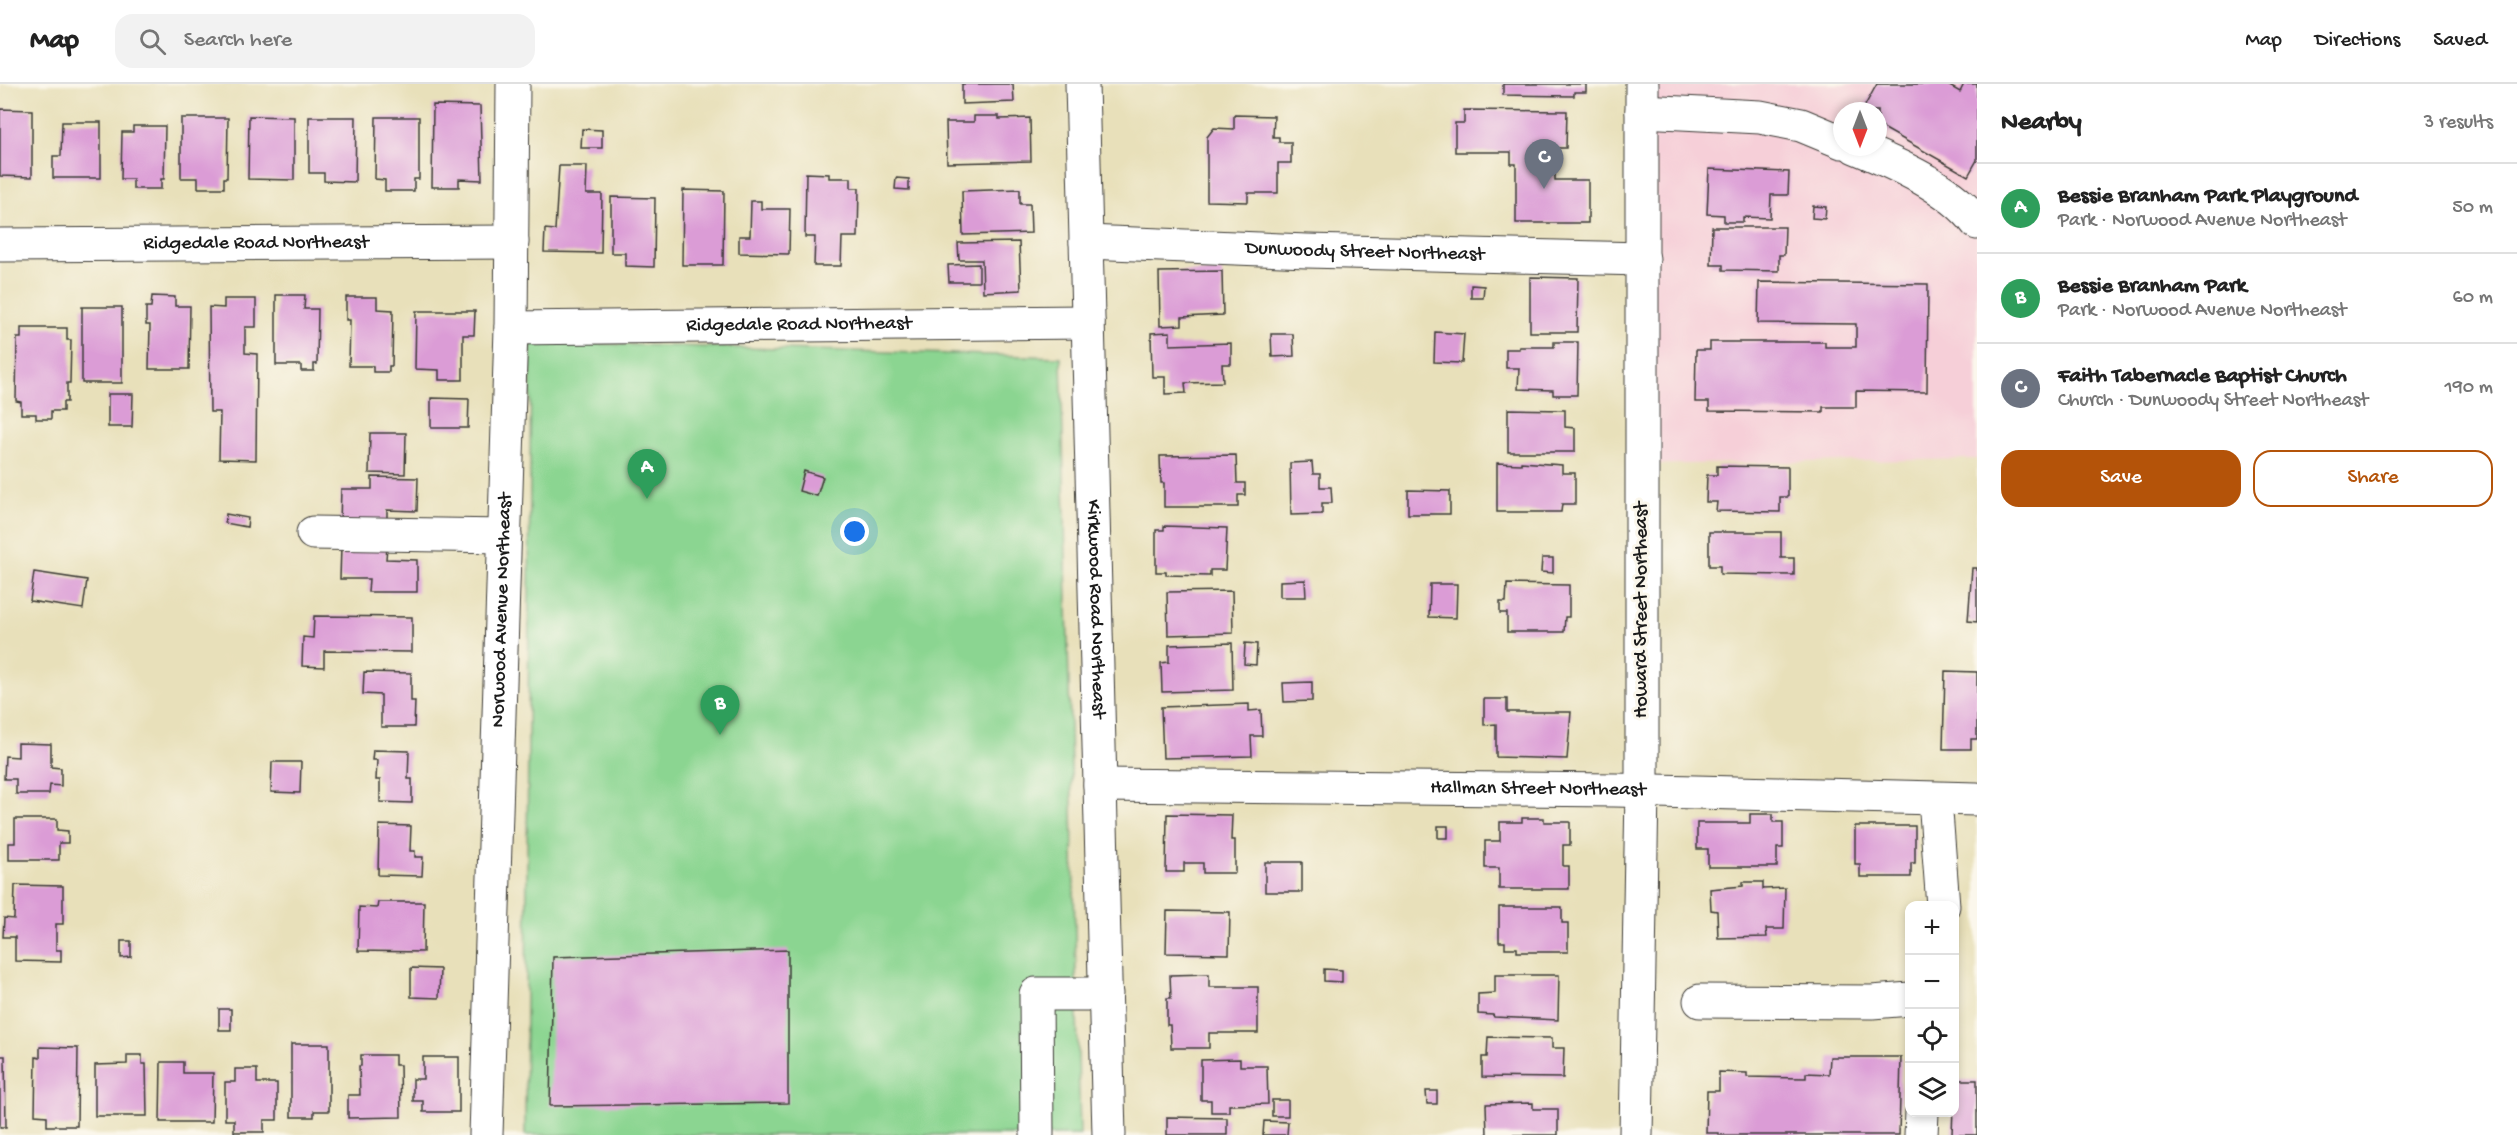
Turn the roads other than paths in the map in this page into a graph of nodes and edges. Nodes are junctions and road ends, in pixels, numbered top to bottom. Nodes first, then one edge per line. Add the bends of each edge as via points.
1 (513, 84) edge
2 (1082, 84) edge
3 (1641, 97) edge
4 (1833, 137) edge
5 (1874, 156) edge
6 (1977, 224) edge
7 (512, 242) junction
8 (1086, 242) junction
9 (0, 245) edge
10 (1643, 259) junction
11 (1088, 322) junction
12 (511, 328) junction
13 (313, 533) dead end
14 (505, 536) junction
15 (1100, 785) junction
16 (1642, 791) junction
17 (1935, 799) junction
18 (1977, 799) edge
19 (1943, 901) edge
20 (1106, 994) junction
21 (1905, 999) edge
22 (1700, 1001) dead end
23 (1922, 1117) edge
24 (486, 1135) edge
25 (1037, 1135) edge
26 (1109, 1135) edge
27 (1636, 1135) edge
28 (1921, 1135) edge

1 - 7 street, Norwood Avenue Northeast
2 - 8 street, Kirkwood Road Northeast
3 - 4 street via 1801,125
3 - 10 street, Howard Street Northeast
5 - 6 street via 1925,181
7 - 9 street, Ridgedale Road Northeast
7 - 12 street, Norwood Avenue Northeast
8 - 10 street, Dunwoody Street Northeast
8 - 11 street, Kirkwood Road Northeast
10 - 16 street, Howard Street Northeast
11 - 12 street, Ridgedale Road Northeast
11 - 15 street, Kirkwood Road Northeast
12 - 14 street, Norwood Avenue Northeast
13 - 14 street
14 - 24 street, Norwood Avenue Northeast
15 - 16 street, Hallman Street Northeast
15 - 20 street, Kirkwood Road Northeast
16 - 17 street, Hallman Street Northeast
16 - 27 street, Howard Street Northeast
17 - 18 street, Hallman Street Northeast
17 - 19 street
20 - 25 street via 1036,994
20 - 26 street, Kirkwood Road Northeast
21 - 22 street
23 - 28 street

